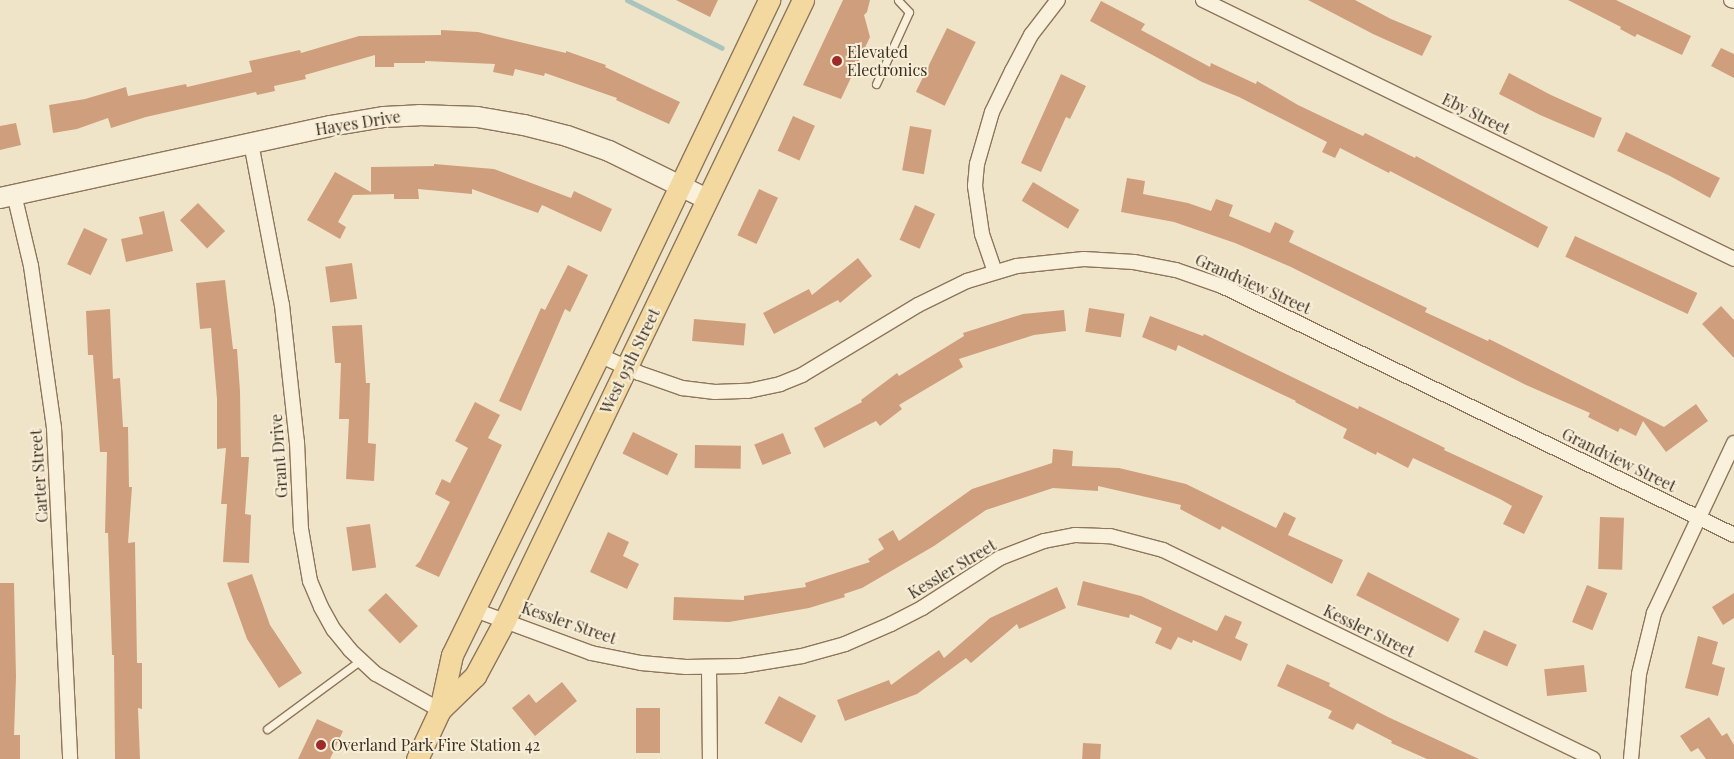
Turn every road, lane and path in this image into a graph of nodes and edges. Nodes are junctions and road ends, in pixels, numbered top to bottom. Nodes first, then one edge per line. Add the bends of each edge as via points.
1 (769, 0) edge
2 (803, 0) edge
3 (898, 0) edge
4 (1058, 0) edge
5 (1203, 0) edge
6 (876, 84) dead end
7 (251, 142) junction
8 (680, 186) junction
9 (7, 196) edge
10 (707, 199) junction
11 (1734, 259) edge
12 (995, 272) junction
13 (599, 355) junction
14 (627, 368) junction
15 (1734, 443) edge
16 (1698, 517) junction
17 (1734, 535) edge
18 (476, 610) junction
19 (504, 620) junction
20 (361, 660) junction
21 (709, 668) junction
22 (440, 710) junction
23 (266, 729) dead end
24 (70, 759) edge
25 (417, 759) edge
26 (710, 759) edge
27 (1593, 759) edge
28 (1631, 759) edge

1 - 8 main road, West 95th Street
2 - 10 main road, West 95th Street
3 - 6 lane via 909,12
4 - 12 street via 1031,35 1012,71 992,112 977,164 975,186 982,234
5 - 11 street, Eby Street
7 - 8 street, Hayes Drive via 384,117 477,117 567,136 608,151
7 - 9 street, Hayes Drive
7 - 20 street, Grant Drive via 282,305 297,442 305,560 320,607 334,630
8 - 10 street, Hayes Drive
8 - 13 main road, West 95th Street
9 - 24 street, Carter Street via 31,266 54,428
10 - 14 main road, West 95th Street
12 - 14 street, Grandview Street via 967,281 918,305 823,364 780,384 731,392 698,391
12 - 16 street, Grandview Street via 1016,266 1084,259 1134,262 1204,279
13 - 14 street, Grandview Street
13 - 18 main road, West 95th Street
14 - 19 main road, West 95th Street
15 - 16 street
16 - 17 street, Grandview Street
16 - 28 street via 1663,591 1647,636 1639,674
18 - 19 street, Kessler Street
18 - 22 main road, West 95th Street via 452,655
19 - 21 street, Kessler Street via 591,653 641,663
19 - 22 main road, West 95th Street via 475,676
20 - 22 street, Grant Drive via 376,674
20 - 23 lane
21 - 26 street
21 - 27 street, Kessler Street via 802,656 845,644 892,624 1008,555 1044,541 1075,535 1110,536 1163,550
22 - 25 main road, West 95th Street

